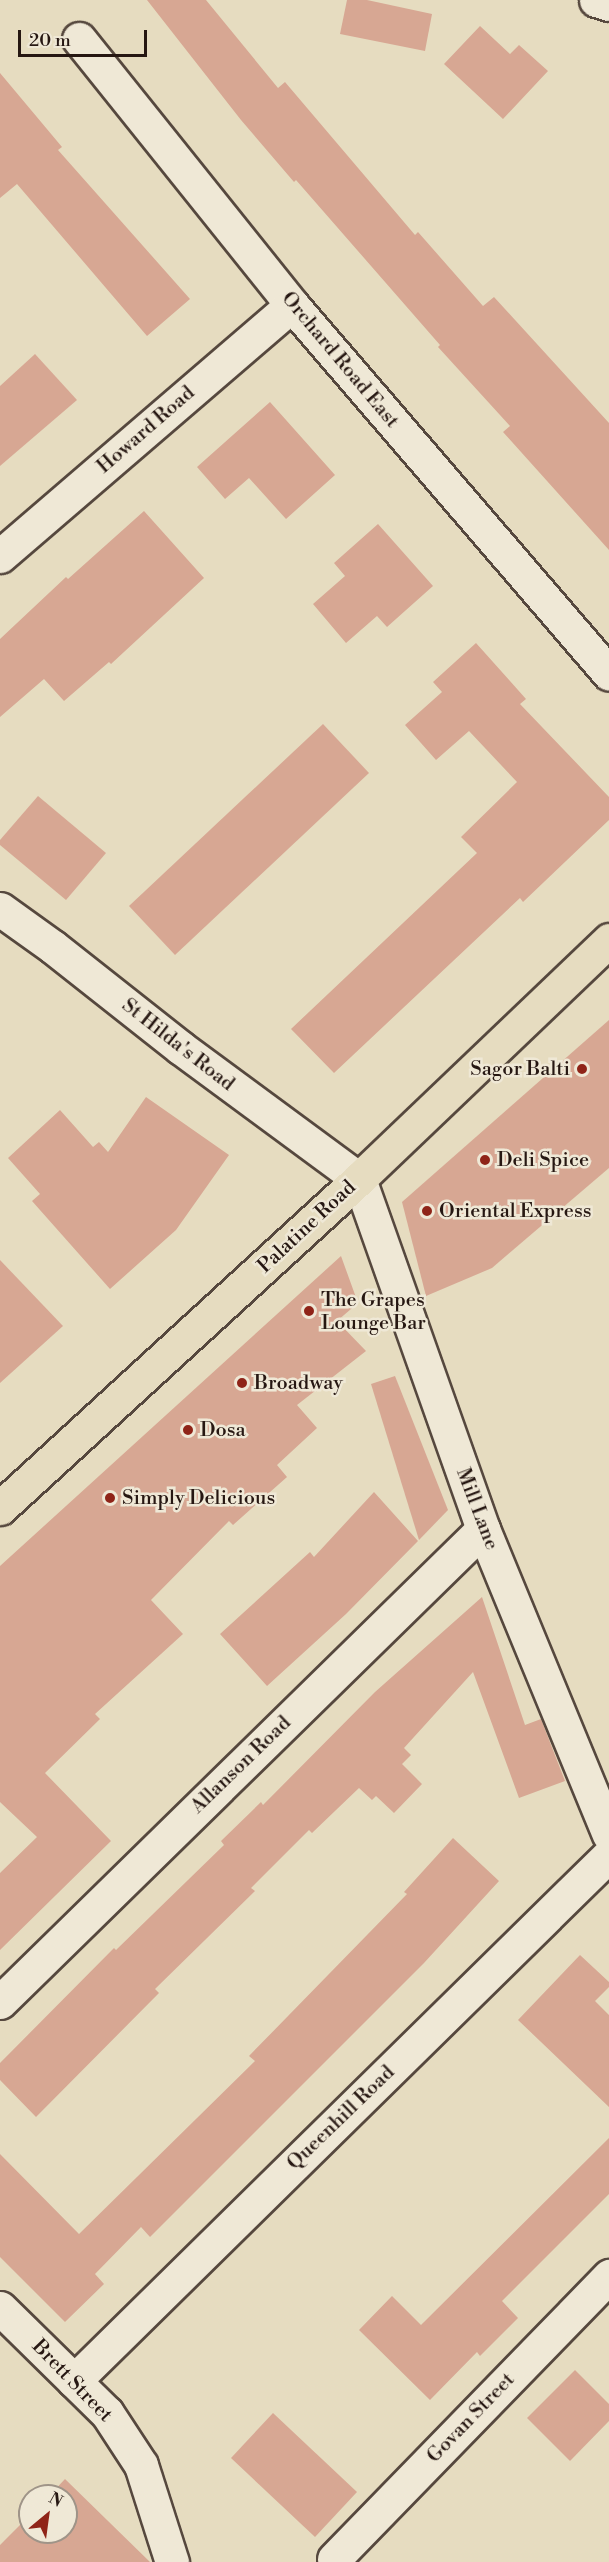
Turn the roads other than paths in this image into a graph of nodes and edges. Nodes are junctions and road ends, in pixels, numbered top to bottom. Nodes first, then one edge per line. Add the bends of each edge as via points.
1 (596, 0) edge
2 (609, 3) edge
3 (79, 39) dead end
4 (292, 305) junction
5 (0, 556) edge
6 (609, 674) edge
7 (0, 909) edge
8 (609, 940) edge
9 (359, 1179) junction
10 (0, 1508) edge
11 (483, 1529) junction
12 (609, 1834) edge
13 (609, 1855) edge
14 (0, 2002) edge
15 (609, 2276) edge
16 (0, 2308) edge
17 (74, 2380) junction
18 (334, 2559) dead end
19 (172, 2562) edge

1 - 2 street
3 - 4 street, Orchard Road East
4 - 5 street, Howard Road
4 - 6 street, Orchard Road East
7 - 9 street, St Hilda's Road
8 - 9 main road, Palatine Road
9 - 10 main road, Palatine Road
9 - 11 street, Mill Lane
11 - 12 street, Mill Lane
11 - 14 street, Allanson Road
13 - 17 street, Queenhill Road
15 - 18 street, Govan Street
16 - 17 street, Brett Street
17 - 19 street, Brett Street via 107,2413 141,2465

